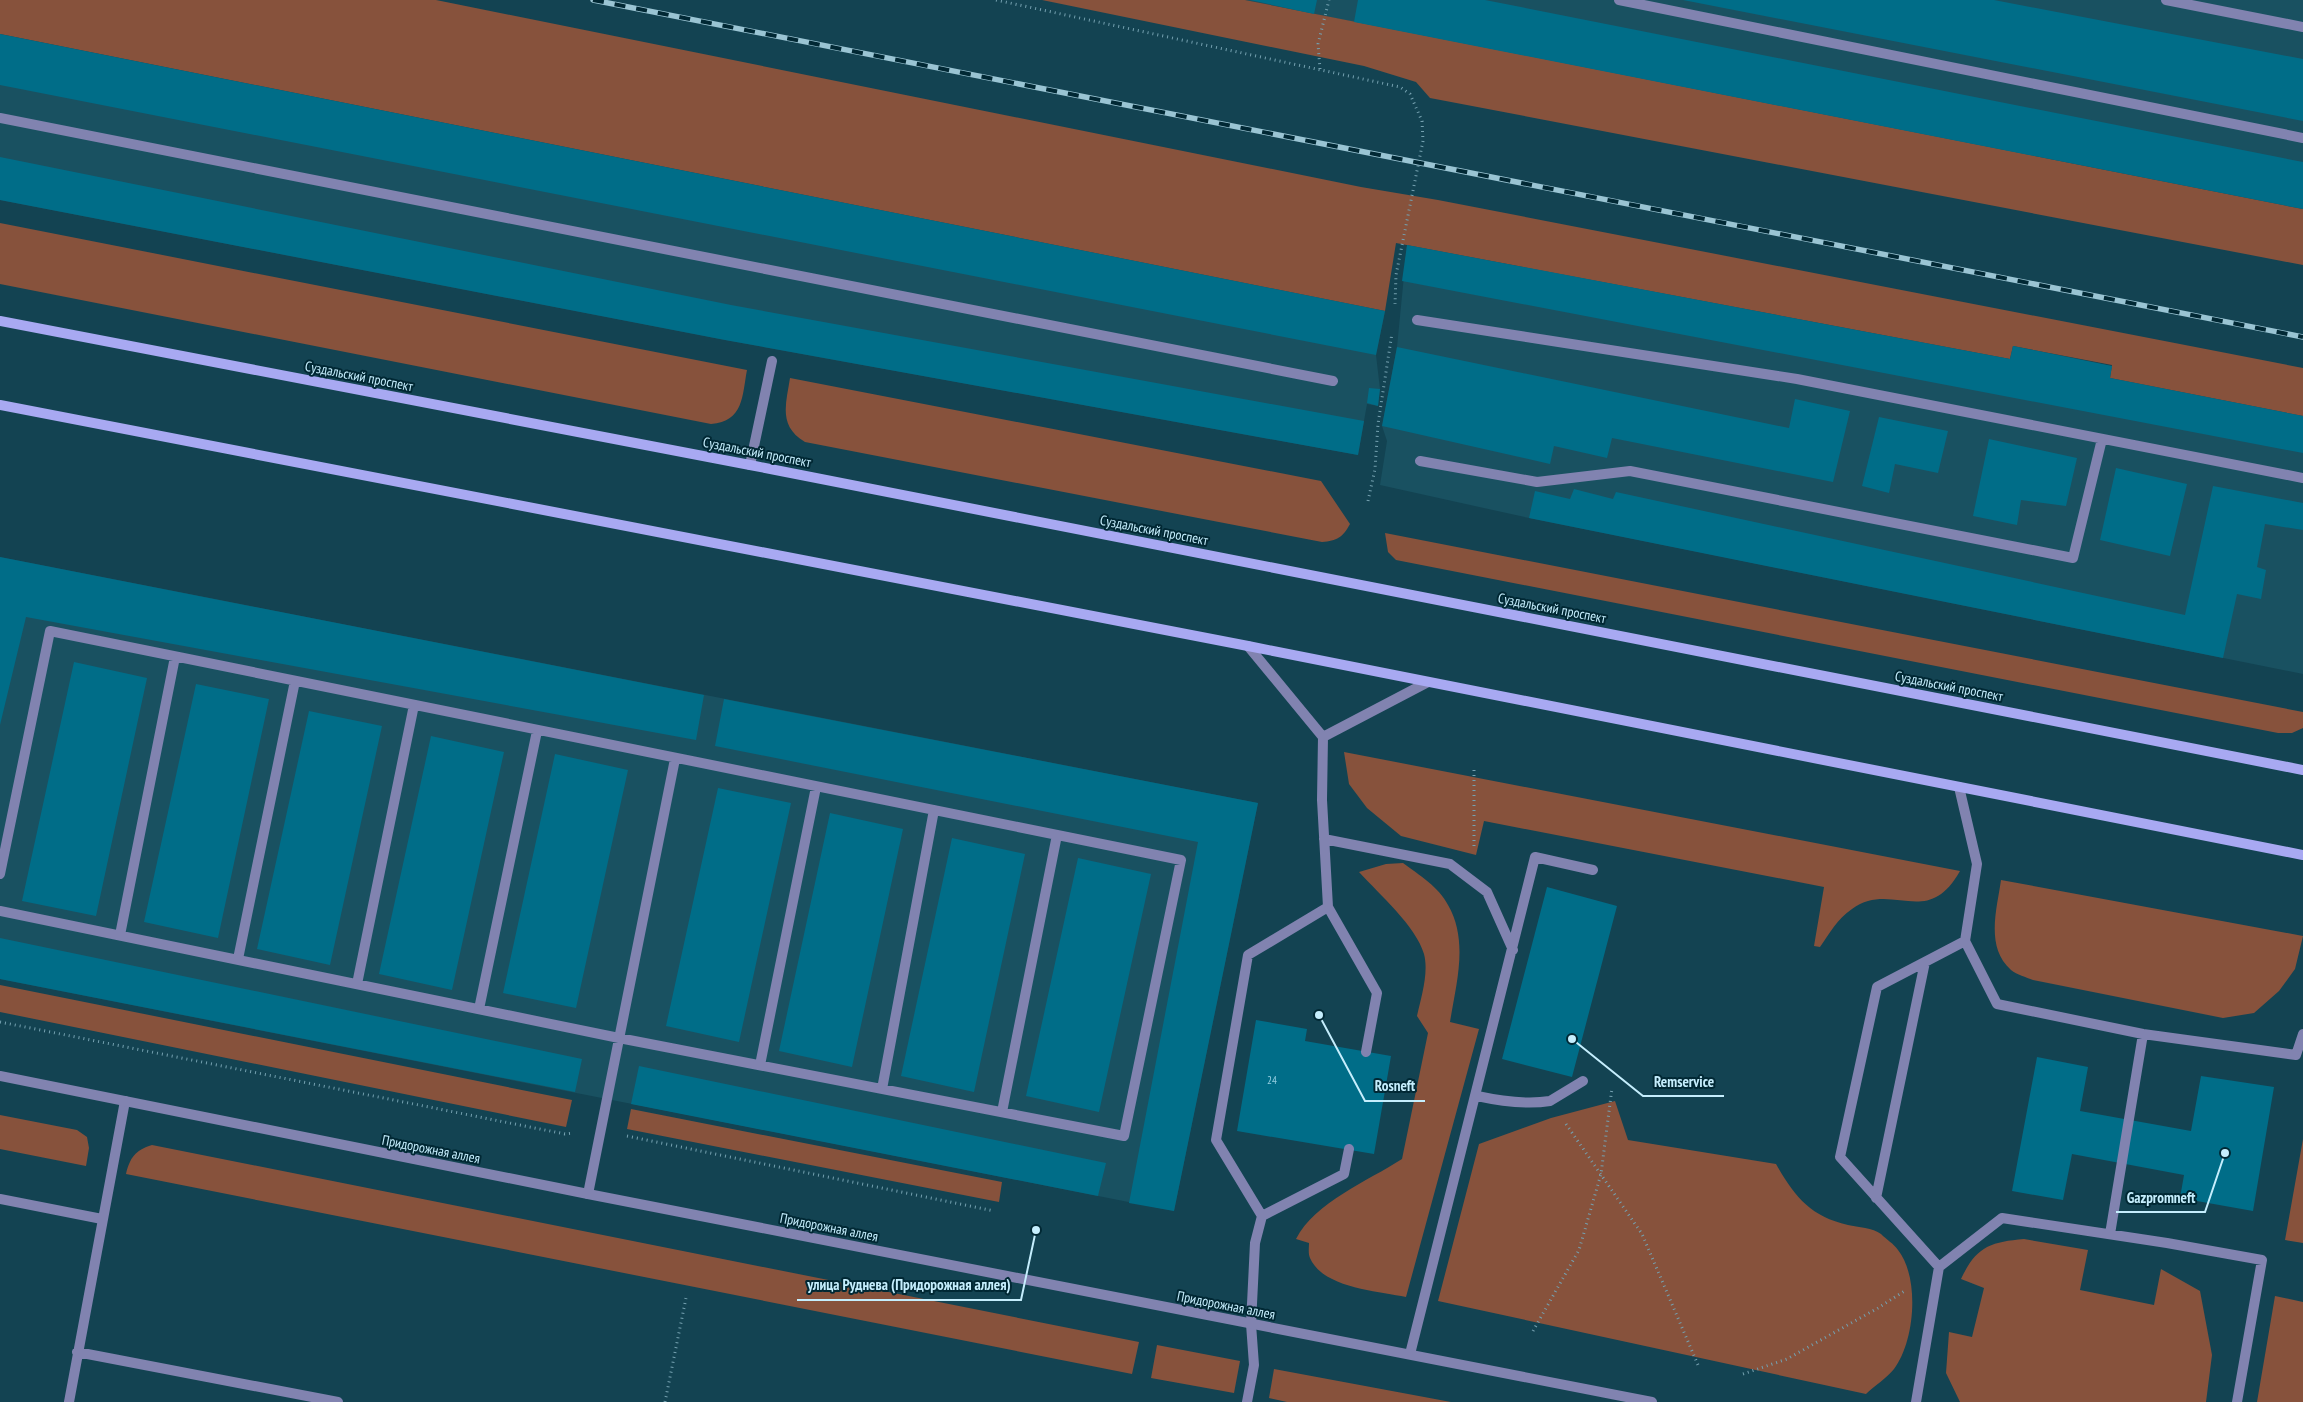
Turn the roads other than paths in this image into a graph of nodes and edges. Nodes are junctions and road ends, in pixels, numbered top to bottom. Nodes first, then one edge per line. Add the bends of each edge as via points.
1 (1619, 0) edge
2 (2166, 0) edge
3 (2303, 27) edge
4 (0, 118) edge
5 (2303, 138) edge
6 (0, 320) edge
7 (1417, 320) dead end
8 (772, 361) dead end
9 (1333, 381) dead end
10 (0, 405) edge
11 (2102, 439) junction
12 (1420, 461) dead end
13 (750, 465) junction
14 (2303, 478) edge
15 (1248, 646) junction
16 (175, 656) junction
17 (295, 681) junction
18 (1428, 682) junction
19 (414, 705) junction
20 (537, 731) junction
21 (1323, 737) junction
22 (675, 759) junction
23 (2303, 770) edge
24 (816, 787) junction
25 (1959, 787) junction
26 (934, 810) junction
27 (1057, 835) junction
28 (1324, 839) junction
29 (2303, 855) edge
30 (1593, 870) dead end
31 (0, 874) edge
32 (1328, 907) junction
33 (0, 911) edge
34 (120, 936) junction
35 (1965, 941) junction
36 (1513, 950) junction
37 (238, 959) junction
38 (1925, 962) junction
39 (357, 984) junction
40 (479, 1009) junction
41 (2143, 1034) junction
42 (2303, 1034) edge
43 (619, 1038) junction
44 (1366, 1052) dead end
45 (760, 1065) junction
46 (0, 1076) edge
47 (1583, 1081) dead end
48 (882, 1089) junction
49 (1476, 1096) junction
50 (125, 1101) junction
51 (1002, 1112) junction
52 (1349, 1149) dead end
53 (588, 1194) junction
54 (1876, 1198) junction
55 (0, 1199) edge
56 (1262, 1216) junction
57 (102, 1220) junction
58 (2110, 1234) junction
59 (1939, 1267) junction
60 (1251, 1324) junction
61 (77, 1352) junction
62 (1410, 1354) junction
63 (68, 1402) edge
64 (338, 1402) edge
65 (1247, 1402) edge
66 (1652, 1402) edge
67 (1916, 1402) edge
68 (2237, 1402) edge

1 - 5 street
2 - 3 street
4 - 9 street
6 - 13 main road, Суздальский проспект
7 - 11 street via 1797,379
8 - 13 street
10 - 15 main road
11 - 12 street via 2073,558 1630,472 1537,482
11 - 14 street
13 - 23 main road, Суздальский проспект
15 - 18 main road
15 - 21 street
16 - 17 street
16 - 31 street via 50,631
16 - 34 street
17 - 19 street
17 - 37 street
18 - 21 street
18 - 25 main road
19 - 20 street
19 - 39 street
20 - 22 street
20 - 40 street
21 - 28 street
22 - 24 street
22 - 43 street
24 - 26 street
24 - 45 street
25 - 29 main road
25 - 35 street via 1977,864
26 - 27 street
26 - 48 street
27 - 51 street
27 - 51 street via 1180,860 1179,869 1124,1136
28 - 32 street
28 - 36 street via 1450,864 1487,892
30 - 36 street via 1535,857
32 - 44 street via 1377,993
32 - 56 street via 1248,955 1216,1140
33 - 34 street
34 - 37 street
35 - 38 street
35 - 41 street via 1997,1004
36 - 49 street
37 - 39 street
38 - 54 street
38 - 54 street via 1877,987 1840,1157
39 - 40 street
40 - 43 street
41 - 42 street via 2296,1055
41 - 58 street
43 - 45 street
43 - 53 street
45 - 48 street
46 - 50 street, Придорожная аллея
47 - 49 street via 1550,1101 1509,1102
48 - 51 street
49 - 62 street
50 - 53 street, Придорожная аллея
50 - 57 street
52 - 56 street via 1344,1174
53 - 60 street, Придорожная аллея
54 - 59 street
55 - 57 street
56 - 60 street via 1255,1243
57 - 61 street
58 - 59 street via 2002,1218
58 - 68 street via 2262,1260
59 - 67 street
60 - 62 street, Придорожная аллея
60 - 65 street via 1254,1365
61 - 63 street
61 - 64 street
62 - 66 street, Придорожная аллея

